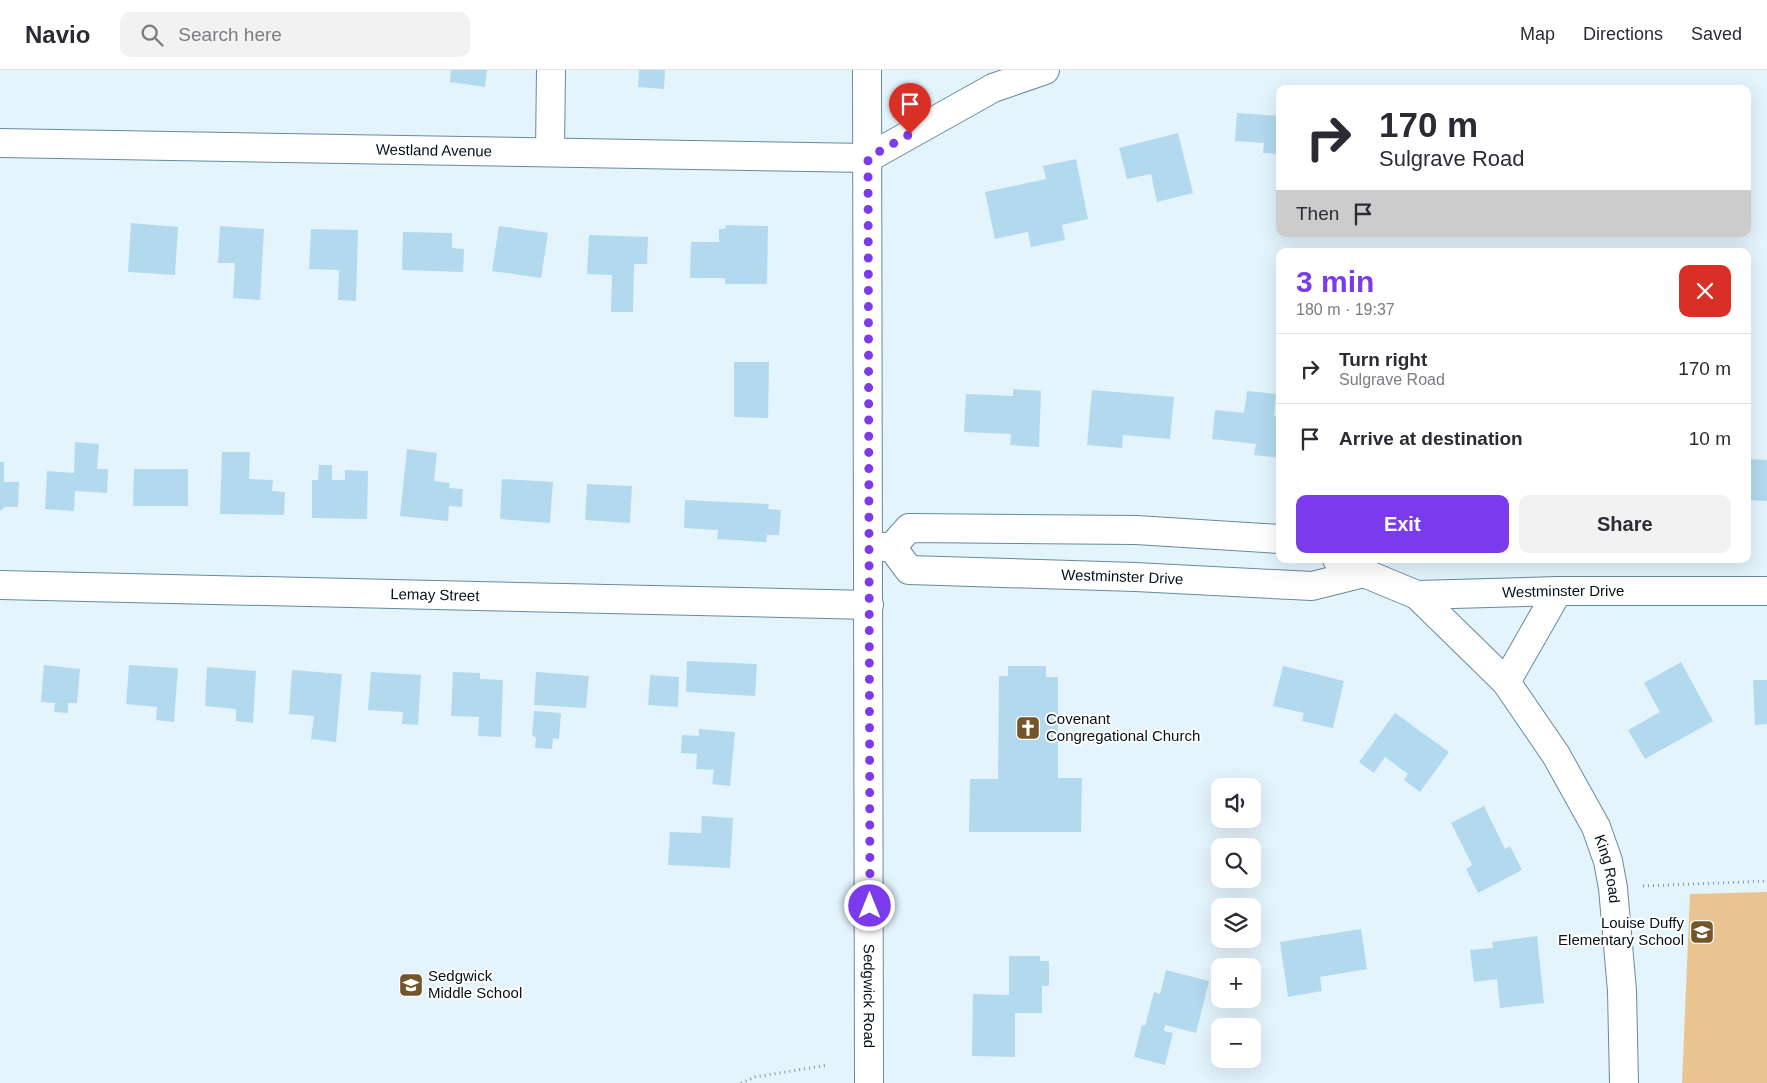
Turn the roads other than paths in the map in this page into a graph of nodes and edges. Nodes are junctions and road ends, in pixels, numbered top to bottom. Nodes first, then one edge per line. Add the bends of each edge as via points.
1 (551, 70) edge
2 (867, 70) edge
3 (1045, 70) edge
4 (0, 143) edge
5 (550, 152) junction
6 (868, 158) junction
7 (1276, 538) edge
8 (881, 547) junction
9 (1345, 563) edge
10 (1364, 574) junction
11 (0, 585) edge
12 (1558, 591) junction
13 (1767, 591) edge
14 (1417, 595) junction
15 (869, 605) junction
16 (1506, 682) junction
17 (869, 1083) edge
18 (1624, 1083) edge

1 - 5 street
2 - 6 street, Sedgwick Road
3 - 6 street via 993,88
4 - 5 street, Westland Avenue
5 - 6 street, Westland Avenue
6 - 8 street, Sedgwick Road
7 - 8 street via 1136,530 909,528
8 - 10 street, Westminster Drive via 909,570 1312,586
8 - 15 street, Sedgwick Road
9 - 10 street, Westminster Drive
10 - 14 street, Westminster Drive
11 - 15 street, Lemay Street
12 - 13 street, Westminster Drive
12 - 14 street, Westminster Drive
12 - 16 street
14 - 16 street, King Road
15 - 17 street, Sedgwick Road
16 - 18 street, King Road via 1556,755 1596,827 1608,862 1622,991

